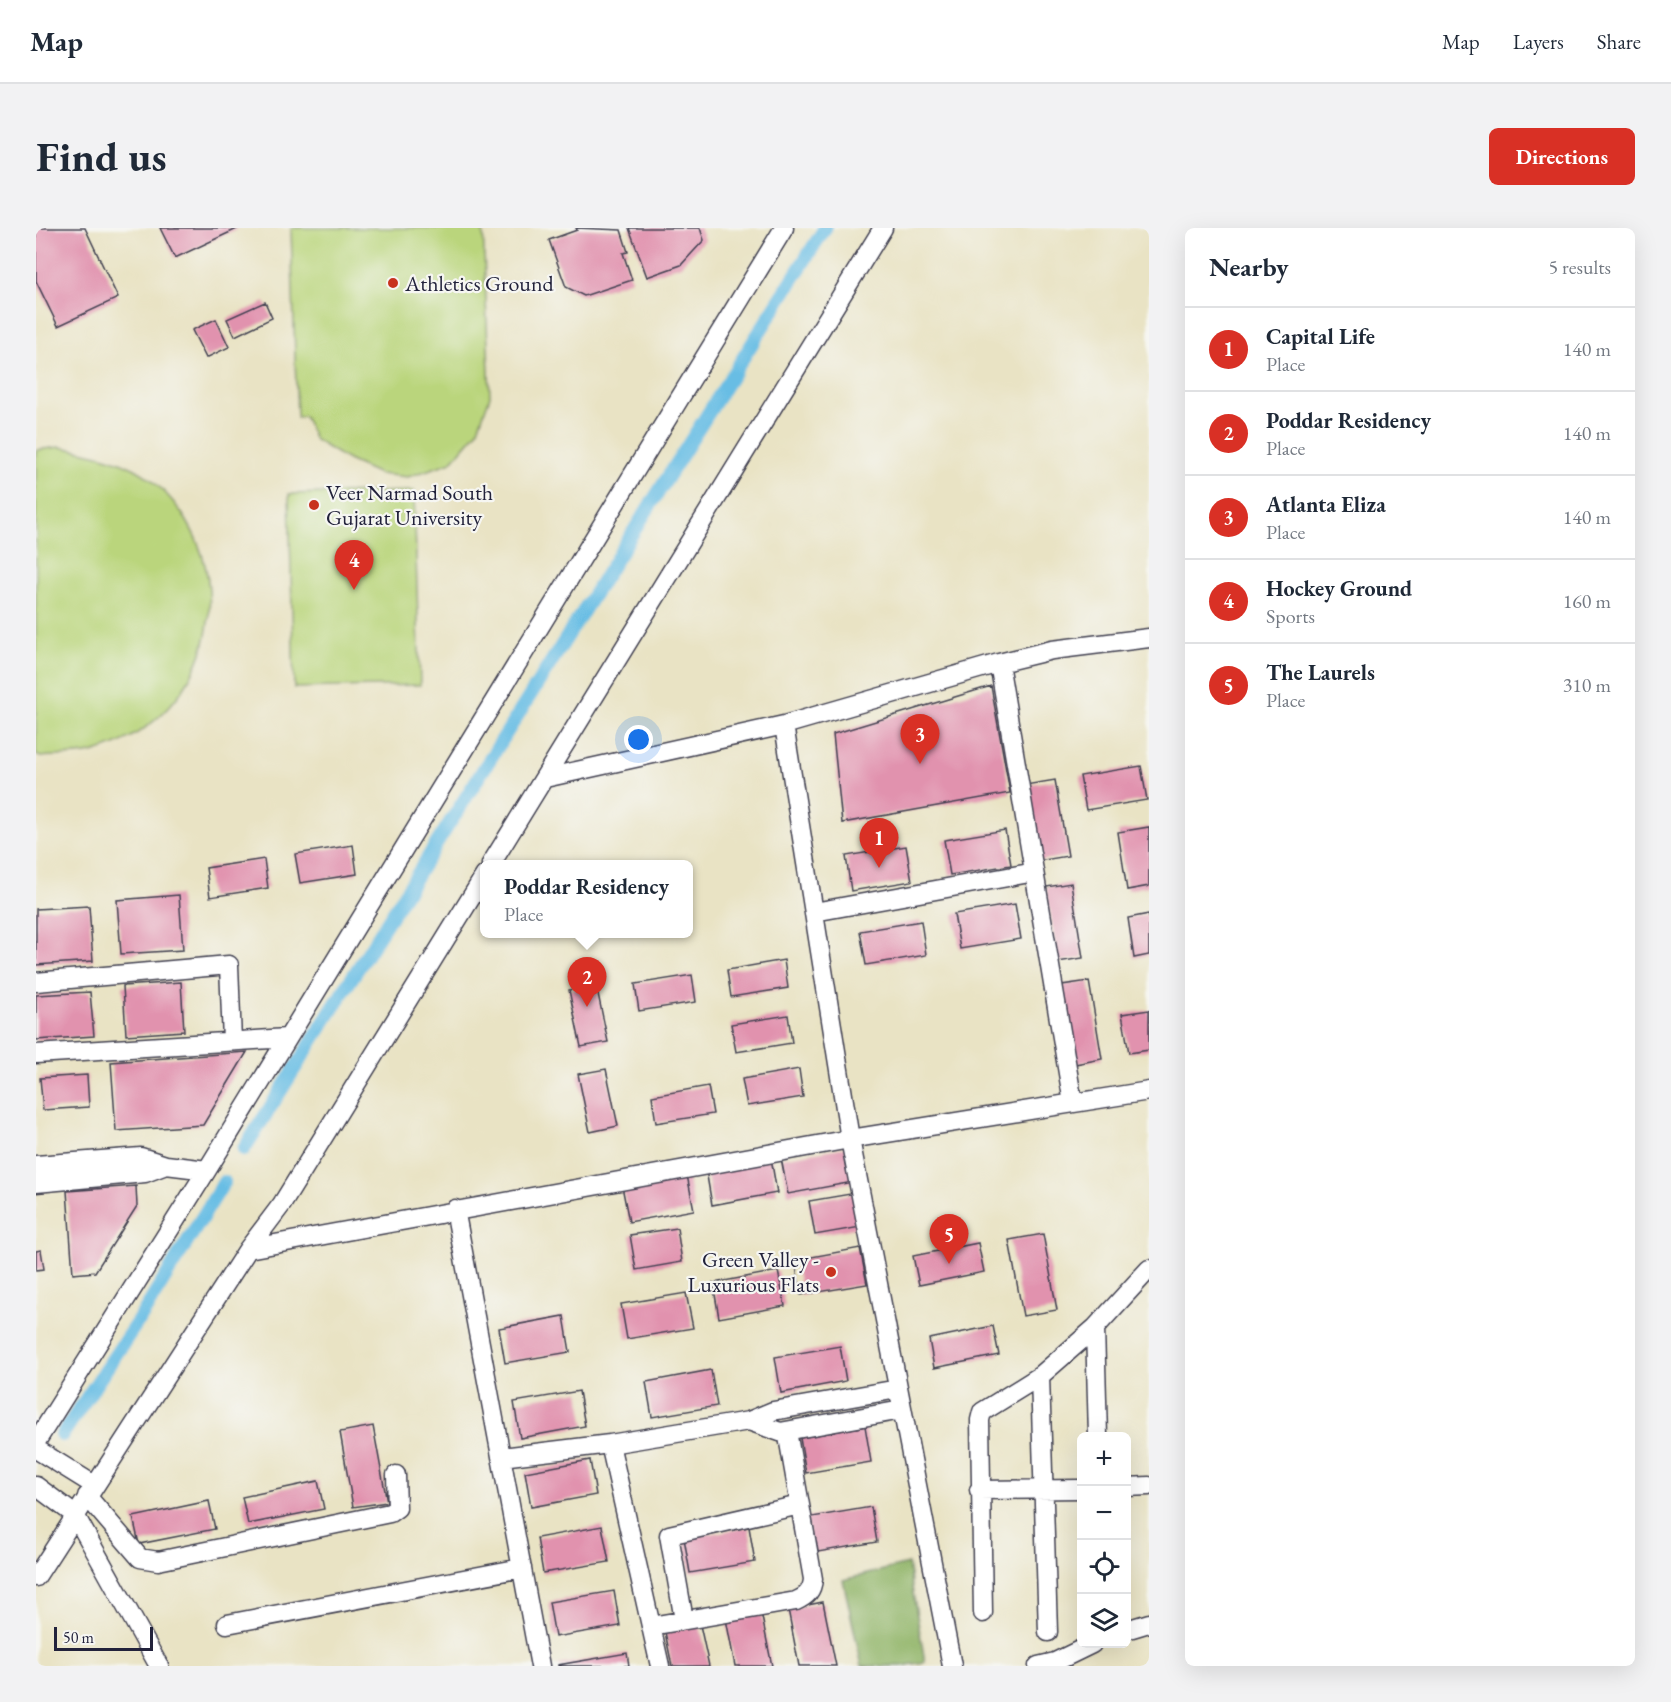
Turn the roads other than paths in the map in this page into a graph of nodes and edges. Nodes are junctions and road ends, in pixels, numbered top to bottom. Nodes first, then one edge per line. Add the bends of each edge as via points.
1 (784, 228) edge
2 (883, 228) edge
3 (1149, 638) edge
4 (999, 663) junction
5 (784, 725) junction
6 (545, 777) junction
7 (493, 860) edge
8 (1024, 874) dead end
9 (480, 883) edge
10 (814, 912) junction
11 (36, 982) edge
12 (287, 1038) junction
13 (232, 1041) junction
14 (36, 1054) edge
15 (1149, 1091) edge
16 (1073, 1103) junction
17 (850, 1139) junction
18 (36, 1165) edge
19 (166, 1165) junction
20 (207, 1170) junction
21 (36, 1183) edge
22 (454, 1209) junction
23 (248, 1249) junction
24 (1149, 1269) edge
25 (1095, 1328) junction
26 (1040, 1376) junction
27 (898, 1389) junction
28 (902, 1410) junction
29 (748, 1421) junction
30 (788, 1431) junction
31 (1098, 1432) edge
32 (36, 1442) edge
33 (610, 1444) junction
34 (36, 1449) edge
35 (501, 1456) junction
36 (396, 1475) dead end
37 (36, 1486) edge
38 (1149, 1486) edge
39 (1131, 1487) edge
40 (1077, 1489) edge
41 (979, 1490) junction
42 (91, 1491) junction
43 (1045, 1491) junction
44 (800, 1505) junction
45 (75, 1515) junction
46 (522, 1568) junction
47 (36, 1577) edge
48 (983, 1613) dead end
49 (684, 1620) junction
50 (1149, 1623) edge
51 (227, 1624) dead end
52 (651, 1626) junction
53 (1131, 1628) edge
54 (1048, 1632) dead end
55 (1084, 1648) edge
56 (159, 1666) edge
57 (540, 1666) edge
58 (660, 1666) edge
59 (952, 1666) edge
60 (1038, 1666) edge

1 - 12 street
2 - 6 street
3 - 4 street via 1052,650
4 - 5 street
4 - 16 street
5 - 6 street
5 - 10 street
6 - 7 street
8 - 10 street
9 - 23 street via 282,1204
10 - 17 street
11 - 13 street via 229,965
12 - 13 street
12 - 20 street
13 - 14 street
15 - 16 street
16 - 17 street
17 - 22 street
17 - 27 street
18 - 19 street via 141,1157
19 - 20 street
19 - 21 street via 145,1173
20 - 32 street
22 - 23 street
22 - 35 street
23 - 42 street
24 - 25 street
25 - 26 street
25 - 31 street
26 - 41 street via 982,1412
26 - 43 street
27 - 28 street
27 - 29 street via 773,1411
28 - 30 street
28 - 59 street
29 - 30 street
29 - 33 street
30 - 44 street
33 - 35 street
33 - 52 street
34 - 42 street
35 - 46 street
36 - 42 street via 397,1508 390,1513 158,1561 140,1558
37 - 45 street
38 - 39 street
40 - 43 street
41 - 43 street
41 - 48 street
42 - 45 street
43 - 54 street
44 - 49 street via 813,1579 806,1596
44 - 49 street via 669,1535
45 - 47 street
45 - 56 street
46 - 51 street
46 - 57 street
49 - 52 street
50 - 53 street
52 - 58 street
55 - 60 street

